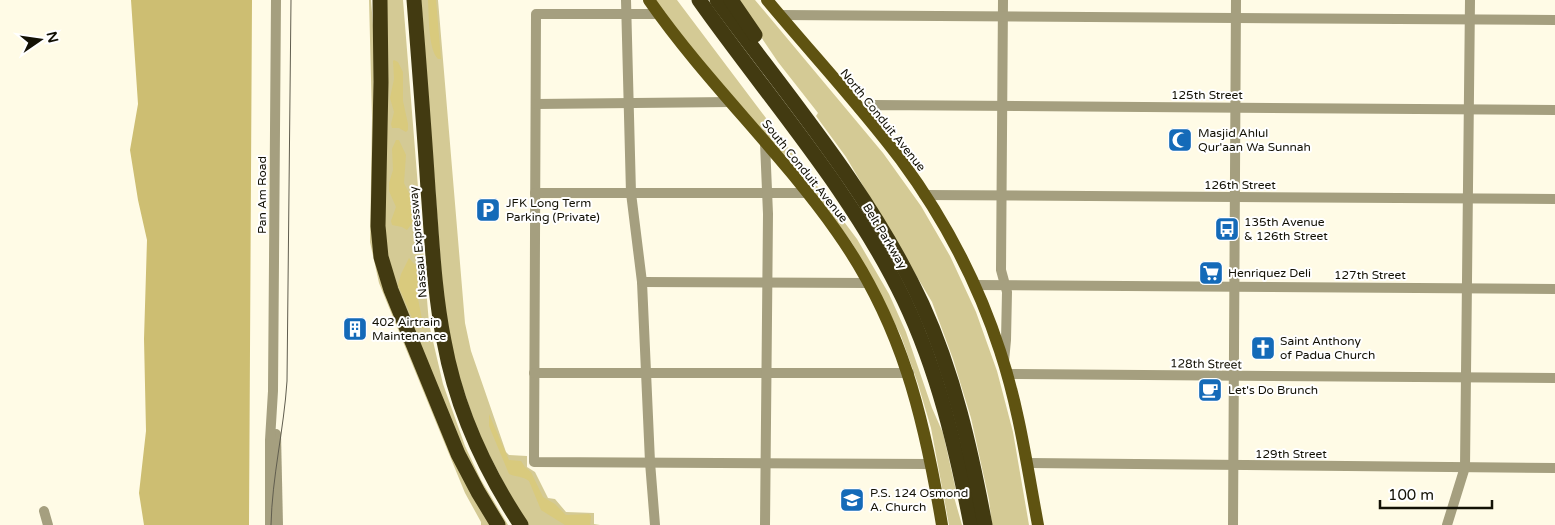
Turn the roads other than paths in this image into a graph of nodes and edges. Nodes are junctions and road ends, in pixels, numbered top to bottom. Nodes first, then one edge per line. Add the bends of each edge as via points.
1 (276, 0) edge
2 (380, 0) edge
3 (414, 0) edge
4 (626, 0) edge
5 (649, 0) edge
6 (698, 0) edge
7 (717, 0) edge
8 (731, 0) edge
9 (1003, 0) edge
10 (1236, 0) edge
11 (1470, 0) edge
12 (769, 2) edge
13 (626, 14) junction
14 (660, 14) junction
15 (779, 15) junction
16 (1003, 17) junction
17 (1236, 18) junction
18 (1470, 20) junction
19 (1555, 20) edge
20 (730, 102) junction
21 (536, 104) junction
22 (630, 104) junction
23 (1002, 106) junction
24 (1236, 108) junction
25 (859, 109) junction
26 (1469, 109) junction
27 (1555, 110) edge
28 (765, 143) junction
29 (840, 166) junction
30 (535, 193) junction
31 (631, 193) junction
32 (766, 194) junction
33 (808, 194) junction
34 (1002, 194) junction
35 (924, 195) junction
36 (1235, 197) junction
37 (1468, 198) junction
38 (1555, 199) edge
39 (642, 282) junction
40 (768, 282) junction
41 (869, 283) junction
42 (974, 284) junction
43 (1005, 284) junction
44 (1234, 287) junction
45 (1467, 288) junction
46 (1555, 289) edge
47 (1006, 368) junction
48 (647, 372) junction
49 (767, 372) junction
50 (534, 373) junction
51 (909, 373) junction
52 (1234, 377) junction
53 (1466, 378) junction
54 (1555, 378) edge
55 (273, 391) junction
56 (650, 462) junction
57 (765, 463) junction
58 (1027, 463) junction
59 (931, 464) junction
60 (1233, 466) junction
61 (1465, 467) junction
62 (1555, 468) edge
63 (44, 510) dead end
64 (48, 525) edge
65 (270, 525) edge
66 (278, 525) edge
67 (498, 525) edge
68 (521, 525) edge
69 (655, 525) edge
70 (765, 525) edge
71 (942, 525) edge
72 (971, 525) edge
73 (985, 525) edge
74 (1038, 525) edge
75 (1233, 525) edge
76 (1447, 525) edge

1 - 55 street, Pan Am Road
2 - 67 highway via 378,226 381,257 391,290 452,440
3 - 68 highway, Nassau Expressway via 436,286 444,341 457,394 474,439
4 - 13 street
5 - 14 main road, South Conduit Avenue
6 - 72 highway, Belt Parkway via 828,174 898,287 939,390
7 - 29 highway, Belt Parkway
8 - 29 highway via 797,92
9 - 16 street
10 - 17 street
11 - 18 street
12 - 15 main road, North Conduit Avenue
13 - 14 street
13 - 21 street via 536,14
13 - 22 street
14 - 20 main road, South Conduit Avenue
15 - 16 street
15 - 25 main road, North Conduit Avenue
16 - 17 street
16 - 23 street
17 - 18 street
17 - 24 street
18 - 19 street
18 - 26 street
20 - 22 street
20 - 28 main road, South Conduit Avenue
21 - 22 street
21 - 30 street
22 - 31 street
23 - 24 street, 125th Street
23 - 25 street, 125th Street via 874,105
23 - 34 street
24 - 26 street, 125th Street
24 - 36 street
25 - 35 main road, North Conduit Avenue via 900,159
26 - 27 street, 125th Street
26 - 37 street
28 - 32 street
28 - 33 main road, South Conduit Avenue
29 - 73 highway, Belt Parkway via 891,246 934,332 959,409
30 - 31 street
30 - 50 street
31 - 32 street
31 - 39 street
32 - 33 street
32 - 40 street
33 - 41 main road, South Conduit Avenue
34 - 35 street, 126th Street
34 - 36 street, 126th Street
34 - 43 street via 1001,270
35 - 42 main road, North Conduit Avenue via 952,239
36 - 37 street, 126th Street
36 - 44 street
37 - 38 street, 126th Street
37 - 45 street
39 - 40 street
39 - 48 street
40 - 41 street
40 - 49 street
41 - 51 main road, South Conduit Avenue
42 - 43 street, 127th Street
42 - 47 main road, North Conduit Avenue
43 - 44 street, 127th Street
43 - 47 street
44 - 45 street, 127th Street
44 - 52 street
45 - 46 street, 127th Street
45 - 53 street
47 - 52 street, 128th Street
47 - 58 main road, North Conduit Avenue
48 - 49 street
48 - 50 street
48 - 56 street
49 - 51 street
49 - 57 street
50 - 56 street via 534,462
51 - 59 main road, South Conduit Avenue
52 - 53 street, 128th Street
52 - 60 street
53 - 54 street, 128th Street
53 - 61 street
55 - 65 street, Pan Am Road
55 - 66 street, Pan Am Road
56 - 57 street
56 - 69 street
57 - 59 street
57 - 70 street
58 - 60 street, 129th Street
58 - 74 main road, North Conduit Avenue
59 - 71 main road, South Conduit Avenue
60 - 61 street, 129th Street
60 - 75 street
61 - 62 street, 129th Street
61 - 76 street
63 - 64 street

